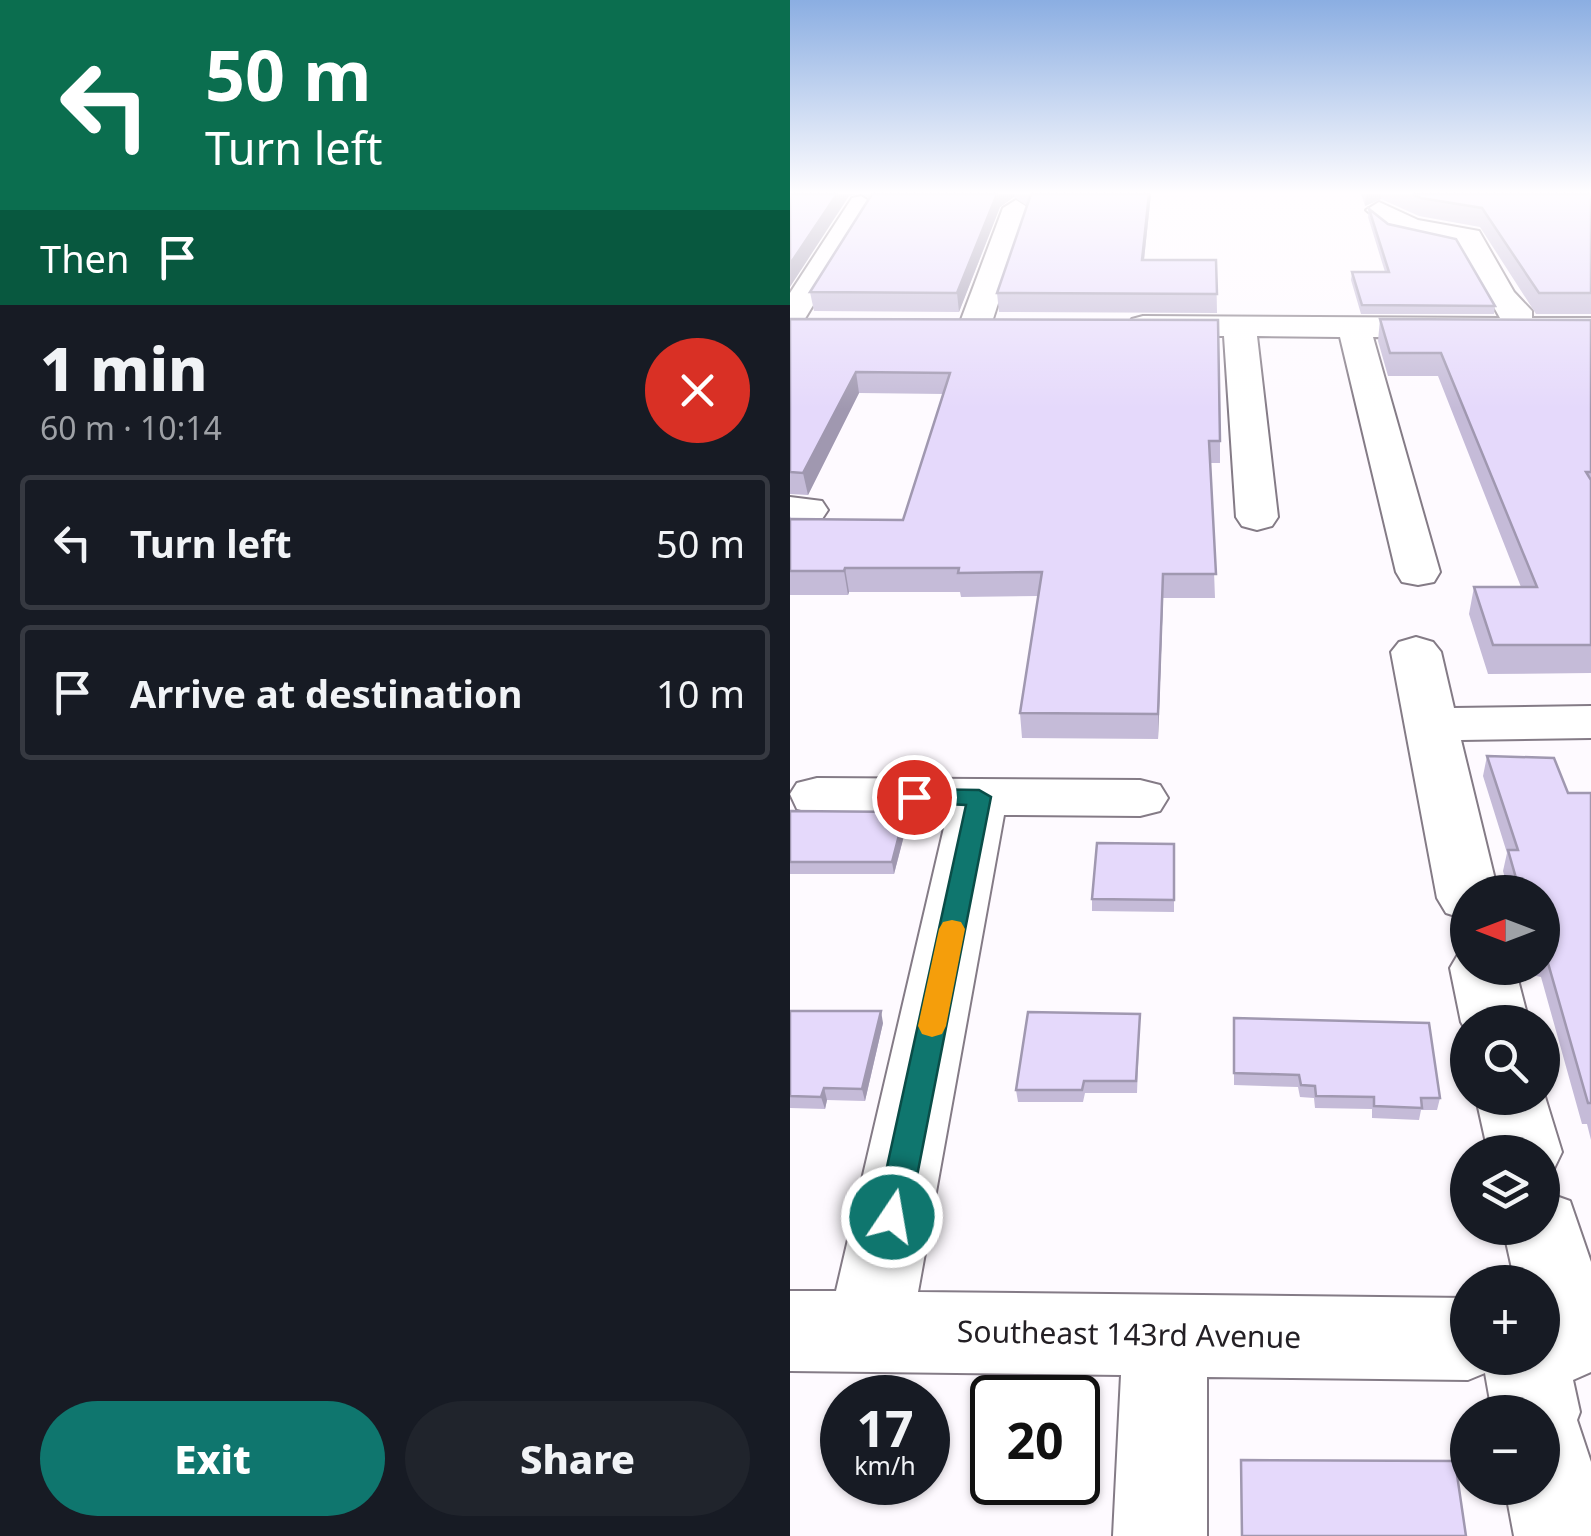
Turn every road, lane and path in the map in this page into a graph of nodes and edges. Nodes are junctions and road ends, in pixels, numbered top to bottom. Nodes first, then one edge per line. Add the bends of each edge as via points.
1 (824, 266) edge
2 (996, 266) edge
3 (1485, 266) edge
4 (790, 321) edge
5 (827, 325) edge
6 (938, 325) edge
7 (975, 326) junction
8 (1013, 326) edge
9 (1108, 326) edge
10 (1240, 327) junction
11 (1354, 327) junction
12 (1515, 328) junction
13 (1591, 328) edge
14 (1257, 517) dead end
15 (1418, 572) dead end
16 (1416, 652) dead end
17 (1591, 722) edge
18 (1429, 724) junction
19 (817, 796) dead end
20 (979, 797) junction
21 (1140, 798) dead end
22 (1463, 875) edge
23 (830, 1331) edge
24 (1165, 1336) junction
25 (1450, 1340) edge
26 (1555, 1505) edge
27 (1160, 1536) edge
28 (1561, 1536) edge

1 - 4 street
2 - 7 street
3 - 12 street via 1516,311
4 - 5 street
6 - 7 street
7 - 8 street
9 - 10 street
10 - 11 street
10 - 14 street
11 - 12 street
11 - 15 street
12 - 13 street
16 - 18 street
17 - 18 street
18 - 22 street
19 - 20 street
20 - 21 street
20 - 23 street
23 - 24 street, Southeast 143rd Avenue
24 - 25 street, Southeast 143rd Avenue
24 - 27 street
26 - 28 street

